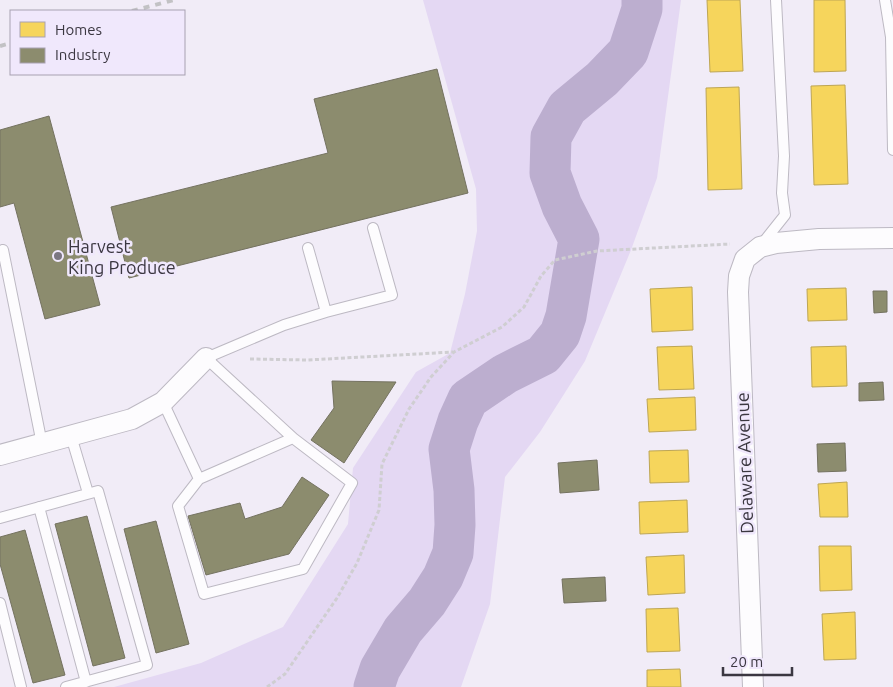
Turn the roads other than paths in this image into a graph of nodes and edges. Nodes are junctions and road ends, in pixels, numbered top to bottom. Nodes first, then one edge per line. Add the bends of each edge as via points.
1 (776, 0) edge
2 (885, 0) edge
3 (892, 37) edge
4 (893, 150) edge
5 (374, 228) dead end
6 (893, 238) edge
7 (760, 247) junction
8 (308, 248) dead end
9 (3, 250) dead end
10 (326, 312) junction
11 (206, 358) junction
12 (163, 402) junction
13 (71, 436) junction
14 (292, 438) junction
15 (42, 444) junction
16 (0, 455) edge
17 (199, 479) junction
18 (88, 493) junction
19 (39, 507) junction
20 (0, 518) edge
21 (0, 603) edge
22 (86, 682) junction
23 (21, 687) edge
24 (66, 687) edge
25 (753, 687) edge

1 - 7 lane via 784,215
2 - 3 lane
3 - 4 lane
5 - 10 lane via 392,295
6 - 7 street via 819,239
7 - 25 street, Delaware Avenue via 745,259 738,292
8 - 10 lane
9 - 15 lane
10 - 11 lane via 284,325
11 - 12 street
11 - 14 lane
12 - 13 street via 132,419
12 - 17 lane
13 - 15 street
13 - 18 lane
14 - 17 lane
14 - 17 lane via 352,483 303,569 204,594 178,506
15 - 16 street
18 - 19 lane
18 - 22 lane via 98,491 147,665
19 - 20 lane
19 - 22 lane
21 - 23 lane
22 - 24 lane

